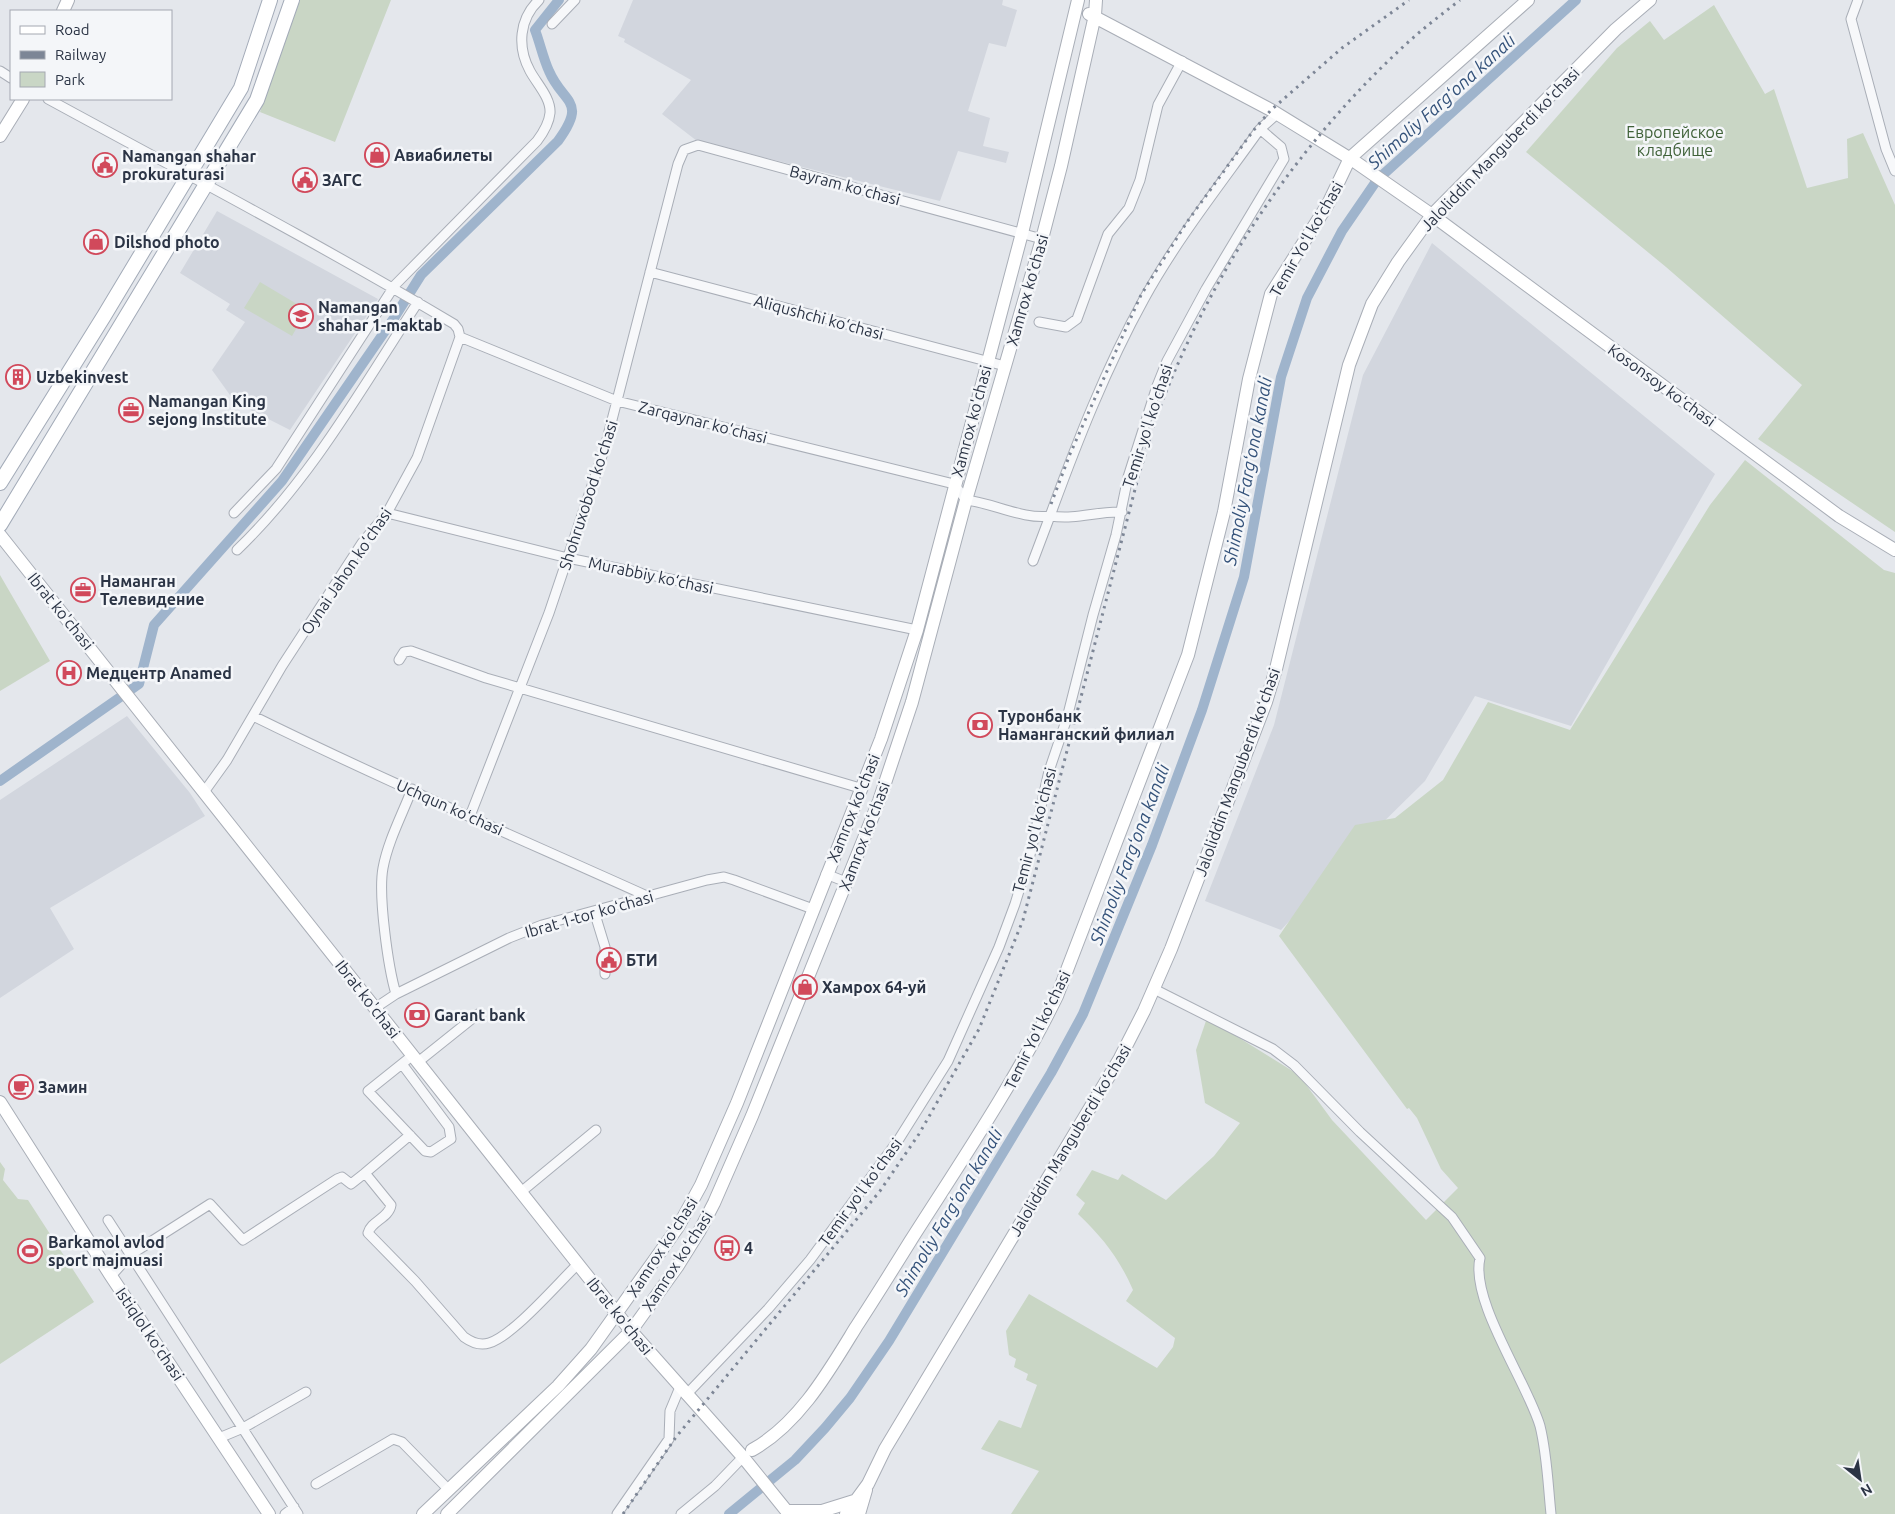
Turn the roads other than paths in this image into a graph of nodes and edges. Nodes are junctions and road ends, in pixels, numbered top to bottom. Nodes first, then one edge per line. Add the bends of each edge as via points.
1 (270, 0) edge
2 (292, 0) edge
3 (539, 0) edge
4 (575, 0) edge
5 (1096, 0) edge
6 (1528, 0) edge
7 (1650, 0) edge
8 (1858, 0) edge
9 (1077, 5) edge
10 (1095, 15) junction
11 (552, 24) dead end
12 (1182, 61) junction
13 (22, 100) edge
14 (50, 100) edge
15 (1277, 114) junction
16 (1260, 129) junction
17 (0, 136) edge
18 (1352, 159) junction
19 (678, 164) joint
20 (1895, 171) edge
21 (188, 175) junction
22 (206, 185) junction
23 (1432, 215) junction
24 (1022, 233) junction
25 (1042, 239) junction
26 (650, 272) junction
27 (396, 290) junction
28 (416, 302) junction
29 (1039, 322) dead end
30 (460, 337) junction
31 (987, 361) junction
32 (1005, 366) junction
33 (617, 401) junction
34 (0, 482) edge
35 (954, 484) junction
36 (966, 500) junction
37 (1122, 512) junction
38 (234, 513) dead end
39 (387, 513) junction
40 (1050, 516) junction
41 (0, 525) edge
42 (0, 535) edge
43 (237, 550) dead end
44 (1895, 550) edge
45 (568, 558) junction
46 (1033, 561) dead end
47 (917, 630) junction
48 (398, 660) dead end
49 (520, 687) junction
50 (253, 716) junction
51 (860, 788) junction
52 (412, 789) junction
53 (204, 792) junction
54 (470, 816) junction
55 (826, 874) junction
56 (846, 882) junction
57 (648, 896) junction
58 (813, 909) junction
59 (594, 911) junction
60 (605, 974) dead end
61 (1154, 989) junction
62 (396, 994) junction
63 (375, 1008) junction
64 (478, 1014) dead end
65 (415, 1059) junction
66 (402, 1064) junction
67 (0, 1102) edge
68 (596, 1130) dead end
69 (410, 1135) junction
70 (365, 1173) junction
71 (521, 1192) junction
72 (108, 1220) dead end
73 (130, 1255) junction
74 (578, 1264) junction
75 (111, 1276) junction
76 (618, 1314) junction
77 (631, 1331) junction
78 (683, 1391) junction
79 (306, 1392) dead end
80 (243, 1428) junction
81 (219, 1438) junction
82 (747, 1454) junction
83 (316, 1484) dead end
84 (868, 1484) junction
85 (450, 1490) junction
86 (854, 1501) junction
87 (785, 1509) edge
88 (296, 1511) edge
89 (269, 1514) edge
90 (285, 1514) edge
91 (423, 1514) edge
92 (447, 1514) edge
93 (617, 1514) edge
94 (681, 1514) edge
95 (846, 1514) edge
96 (859, 1514) edge
97 (1551, 1514) edge

1 - 21 main road via 241,88
2 - 22 main road via 257,100
3 - 27 street via 525,18 521,41 530,70 549,103 550,114 545,129
4 - 11 street
5 - 10 main road, Xamrox koʻchasi
6 - 18 main road, Temir Yoʻl koʻchasi
7 - 23 main road, Jaloliddin Manguberdi koʻchasi via 1616,29
8 - 20 street via 1851,19
9 - 10 main road, Kosonsoy koʻchasi
9 - 24 main road, Xamrox ko'chasi
10 - 12 main road, Kosonsoy koʻchasi
10 - 25 main road, Xamrox koʻchasi
12 - 15 main road, Kosonsoy koʻchasi
12 - 29 street via 1158,105 1140,180 1129,208 1108,234 1077,319 1066,327
13 - 17 main road
14 - 21 street
15 - 16 street
15 - 18 main road, Kosonsoy koʻchasi
16 - 37 street, Temir yo'l ko'chasi via 1281,147 1284,159 1167,361 1138,442
16 - 40 street via 1174,249 1144,298 1078,439
18 - 23 main road, Kosonsoy koʻchasi
18 - 82 main road, Temir Yoʻl koʻchasi via 1328,204 1271,294 1249,379 1220,531 1188,655 1057,996 1000,1101 824,1378 782,1428
19 - 24 street, Bayram ko‘chasi via 684,150 698,145
19 - 26 street, Shohruxobod ko'chasi
21 - 22 street
21 - 34 main road
22 - 27 street
22 - 41 main road
23 - 44 main road, Kosonsoy koʻchasi via 1840,516
23 - 61 main road, Jaloliddin Manguberdi koʻchasi via 1372,304 1358,336 1266,702
24 - 25 street, Bayram ko‘chasi
24 - 31 main road, Xamrox ko'chasi
25 - 32 main road, Xamrox koʻchasi
26 - 31 street, Aliqushchi ko‘chasi
26 - 33 street, Shohruxobod ko'chasi
27 - 28 street
27 - 38 street via 276,469
28 - 30 street via 454,324
28 - 43 street via 300,479 261,527
30 - 33 street, Zarqaynar ko‘chasi
30 - 39 street, Oynai Jahon ko‘chasi via 417,458
31 - 32 street, Aliqushchi ko‘chasi
31 - 35 main road, Xamrox ko'chasi
32 - 36 main road, Xamrox koʻchasi
33 - 35 street, Zarqaynar ko‘chasi
33 - 45 street, Shohruxobod ko'chasi
35 - 36 street
35 - 47 main road, Xamrox ko'chasi
36 - 40 street via 1031,515
36 - 56 main road, Xamrox koʻchasi via 912,702 879,801
37 - 40 street via 1073,518
37 - 78 street, Temir yo'l ko'chasi via 1067,718 1049,771 1030,855 999,947 948,1061 899,1139 810,1260 768,1310
39 - 45 street, Murabbiy ko‘chasi
39 - 50 street, Oynai Jahon ko‘chasi via 362,543
40 - 46 street
42 - 53 main road, Ibrat ko'chasi
45 - 47 street, Murabbiy ko‘chasi
45 - 49 street, Shohruxobod ko'chasi
47 - 51 main road, Xamrox ko'chasi via 881,739
48 - 49 street via 404,652 411,651
49 - 51 street
49 - 54 street, Shohruxobod ko'chasi
50 - 52 street, Uchqun koʻchasi via 353,765
50 - 53 street, Oynai Jahon ko‘chasi
51 - 55 main road, Xamrox ko'chasi
52 - 54 street, Uchqun koʻchasi
52 - 62 street via 386,857 381,886 391,977
53 - 63 main road, Ibrat ko'chasi
54 - 57 street, Uchqun koʻchasi
55 - 56 street
55 - 58 main road, Xamrox ko'chasi
56 - 77 main road, Xamrox koʻchasi via 788,1031 714,1203 677,1267
57 - 58 street, Ibrat 1-tor koʻchasi via 724,878
57 - 59 street, Ibrat 1-tor koʻchasi
58 - 76 main road, Xamrox ko'chasi via 702,1185 678,1227
59 - 60 street via 605,948
59 - 62 street, Ibrat 1-tor koʻchasi via 508,938
61 - 84 main road, Jaloliddin Manguberdi koʻchasi via 1120,1058 885,1449
61 - 97 street via 1273,1049 1294,1065 1452,1217 1480,1258 1479,1277 1490,1313 1540,1427
62 - 63 street, Ibrat 1-tor koʻchasi
63 - 65 main road, Ibrat ko'chasi
64 - 65 street
65 - 66 street
65 - 71 main road, Ibrat ko'chasi
66 - 69 street via 368,1091
66 - 69 street via 451,1132 449,1140 431,1152 425,1151
67 - 75 main road, Istiqlol koʻchasi
68 - 71 street
69 - 70 street
70 - 73 street via 351,1184 342,1178 337,1179 243,1240 210,1204
70 - 74 street via 392,1205 368,1230 369,1236 473,1343 488,1343 505,1335
71 - 74 main road, Ibrat ko'chasi
72 - 73 street
73 - 75 street
73 - 80 street
74 - 76 main road, Ibrat ko'chasi
75 - 81 main road, Istiqlol koʻchasi
76 - 77 main road, Ibrat ko'chasi
76 - 85 main road, Xamrox ko'chasi via 558,1386
77 - 78 main road, Ibrat ko'chasi
77 - 92 main road, Xamrox koʻchasi
78 - 82 main road, Ibrat ko'chasi
78 - 93 street via 670,1411 669,1439
79 - 80 street
80 - 81 street
80 - 88 street
81 - 89 main road, Istiqlol koʻchasi
82 - 87 main road, Ibrat ko'chasi
82 - 94 street
83 - 85 street via 393,1439 402,1442
84 - 86 main road, Jaloliddin Manguberdi koʻchasi
84 - 96 main road
85 - 91 main road, Xamrox ko'chasi
86 - 87 main road via 822,1512
86 - 95 main road, Jaloliddin Manguberdi koʻchasi
88 - 90 street

